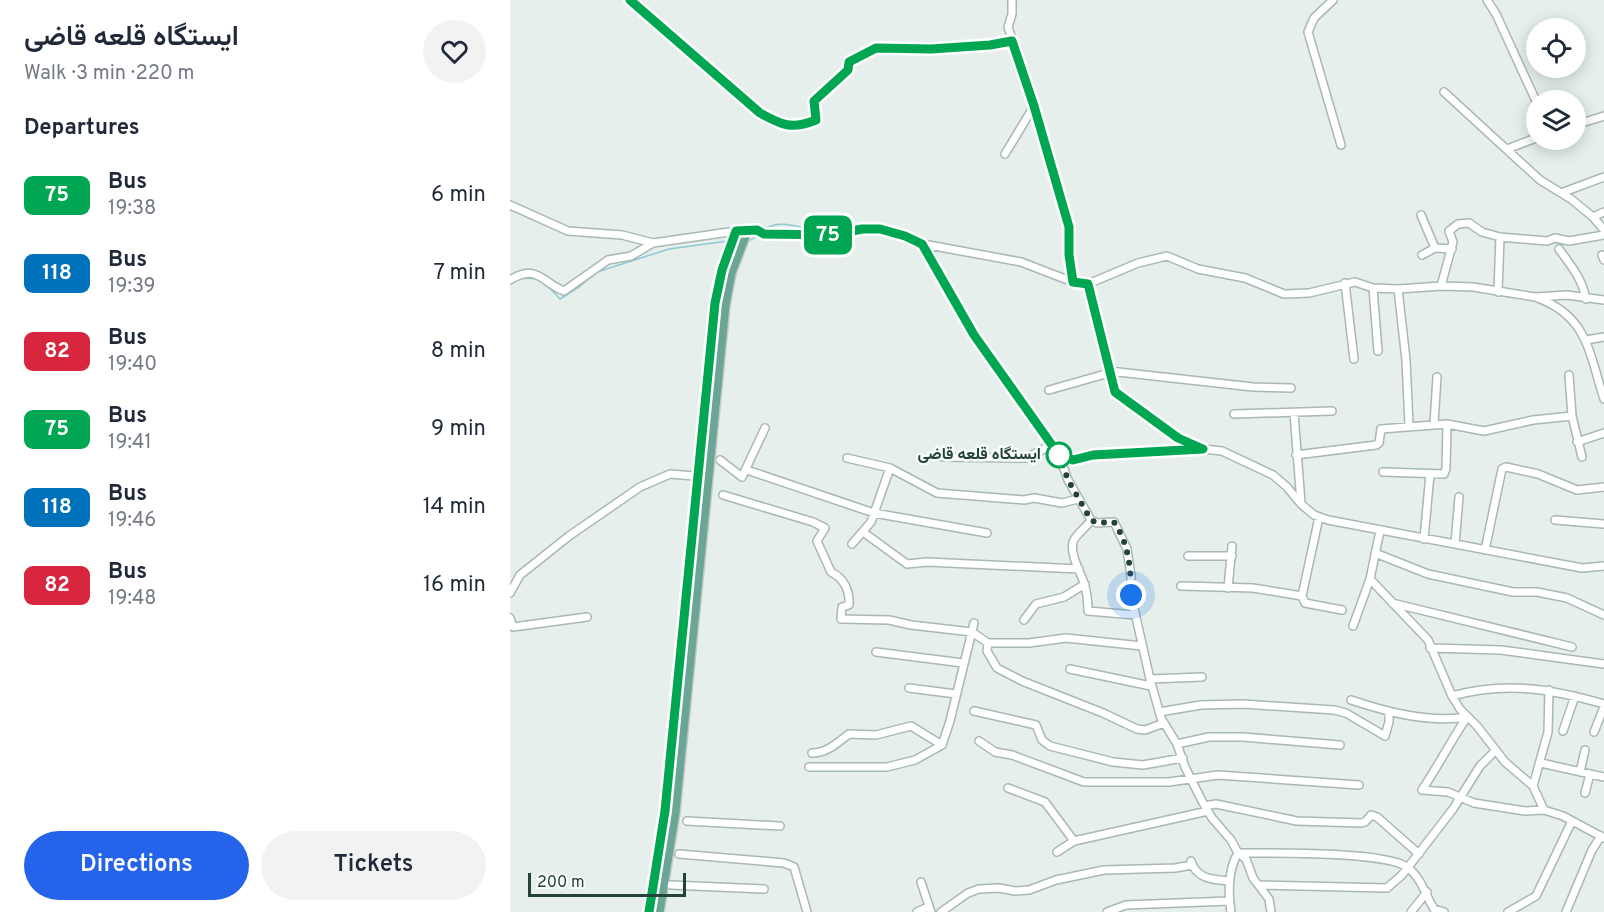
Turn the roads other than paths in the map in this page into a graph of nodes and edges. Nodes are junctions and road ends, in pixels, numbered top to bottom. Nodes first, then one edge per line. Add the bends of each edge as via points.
1 (630, 0) edge
2 (1012, 0) edge
3 (1333, 0) edge
4 (1487, 0) edge
5 (1012, 41) junction
6 (1531, 90) edge
7 (1444, 92) dead end
8 (1034, 106) junction
9 (1604, 116) edge
10 (1586, 122) edge
11 (1526, 142) edge
12 (1341, 145) dead end
13 (1508, 149) junction
14 (1005, 154) dead end
15 (1604, 177) edge
16 (1561, 193) junction
17 (510, 205) edge
18 (1604, 212) edge
19 (1421, 215) dead end
20 (1593, 217) junction
21 (1604, 230) edge
22 (736, 231) junction
23 (747, 231) junction
24 (1604, 235) edge
25 (1500, 237) junction
26 (653, 243) junction
27 (922, 244) junction
28 (1436, 248) junction
29 (1452, 249) junction
30 (1559, 249) dead end
31 (1422, 255) dead end
32 (510, 280) edge
33 (1073, 282) junction
34 (1088, 284) junction
35 (1345, 284) junction
36 (1441, 286) junction
37 (1373, 288) junction
38 (1398, 290) junction
39 (1498, 292) junction
40 (1535, 297) junction
41 (1586, 299) junction
42 (1604, 300) edge
43 (1604, 337) edge
44 (1586, 340) junction
45 (1378, 351) dead end
46 (1354, 359) dead end
47 (1109, 371) junction
48 (1569, 375) dead end
49 (1437, 376) dead end
50 (1291, 388) dead end
51 (1049, 390) dead end
52 (1604, 399) edge
53 (1332, 411) dead end
54 (1294, 413) junction
55 (1234, 414) dead end
56 (1572, 416) junction
57 (1434, 424) junction
58 (1447, 424) junction
59 (1409, 425) junction
60 (765, 428) dead end
61 (1604, 433) edge
62 (1577, 442) junction
63 (1052, 445) junction
64 (1203, 449) junction
65 (1059, 455) junction
66 (1296, 455) junction
67 (942, 457) dead end
68 (1582, 457) dead end
69 (847, 458) dead end
70 (720, 460) dead end
71 (890, 468) junction
72 (747, 470) junction
73 (1383, 472) dead end
74 (1430, 474) junction
75 (694, 476) dead end
76 (1604, 487) edge
77 (723, 495) dead end
78 (1460, 497) dead end
79 (1078, 499) junction
80 (1301, 504) junction
81 (874, 513) junction
82 (1319, 517) junction
83 (1091, 520) junction
84 (1555, 520) dead end
85 (1604, 524) edge
86 (1380, 531) junction
87 (863, 532) junction
88 (987, 533) dead end
89 (1424, 539) junction
90 (852, 544) dead end
91 (1455, 544) junction
92 (1232, 546) dead end
93 (1485, 549) junction
94 (1375, 553) junction
95 (1188, 556) dead end
96 (1232, 556) junction
97 (1604, 566) edge
98 (1079, 569) junction
99 (1370, 579) junction
100 (513, 583) edge
101 (1085, 584) junction
102 (1181, 586) dead end
103 (1228, 588) junction
104 (510, 593) edge
105 (1302, 596) junction
106 (1392, 603) junction
107 (1342, 610) dead end
108 (1135, 615) junction
109 (1604, 615) edge
110 (587, 617) dead end
111 (510, 618) edge
112 (1023, 620) dead end
113 (974, 623) dead end
114 (1353, 626) dead end
115 (972, 632) junction
116 (988, 643) junction
117 (1142, 646) junction
118 (1572, 646) dead end
119 (1430, 648) junction
120 (876, 652) dead end
121 (963, 663) junction
122 (1604, 664) edge
123 (1070, 669) dead end
124 (1202, 677) dead end
125 (1150, 682) junction
126 (909, 688) dead end
127 (1549, 690) junction
128 (956, 694) junction
129 (1452, 696) junction
130 (1575, 696) junction
131 (1351, 700) dead end
132 (1604, 705) edge
133 (974, 711) dead end
134 (1389, 711) junction
135 (1159, 712) junction
136 (1467, 717) junction
137 (1164, 723) junction
138 (1563, 731) dead end
139 (1594, 732) dead end
140 (979, 741) dead end
141 (1177, 744) junction
142 (942, 745) junction
143 (1340, 745) dead end
144 (1496, 750) junction
145 (1586, 750) dead end
146 (812, 753) dead end
147 (1183, 758) junction
148 (1541, 763) junction
149 (809, 767) dead end
150 (1580, 772) junction
151 (1590, 774) junction
152 (1604, 777) edge
153 (1191, 780) junction
154 (1359, 785) dead end
155 (1533, 786) junction
156 (1008, 788) dead end
157 (1585, 793) dead end
158 (1460, 796) junction
159 (1207, 809) junction
160 (1544, 810) junction
161 (687, 821) dead end
162 (1572, 821) junction
163 (780, 826) dead end
164 (1603, 837) edge
165 (1074, 841) junction
166 (1057, 852) dead end
167 (1238, 853) junction
168 (679, 854) dead end
169 (1419, 854) junction
170 (1407, 867) junction
171 (1230, 881) junction
172 (921, 882) dead end
173 (671, 885) dead end
174 (1259, 885) junction
175 (764, 889) dead end
176 (1427, 892) junction
177 (1229, 901) junction
178 (929, 909) edge
179 (649, 912) edge
180 (659, 912) edge
181 (807, 912) edge
182 (917, 912) edge
183 (941, 912) edge
184 (1107, 912) edge
185 (1231, 912) edge
186 (1271, 912) edge
187 (1412, 912) edge
188 (1444, 912) edge
189 (1508, 912) edge
190 (1566, 912) edge

1 - 5 street via 760,113 784,126 816,120 814,101 848,70 849,62 876,48 931,49
2 - 5 street via 1008,27
3 - 12 street via 1314,18 1308,32
4 - 6 street
5 - 8 street
7 - 13 street
8 - 14 street
8 - 33 street via 1069,227
9 - 10 street
11 - 13 street
13 - 16 street via 1540,180
15 - 16 street
16 - 20 street
17 - 26 street via 568,231 622,235
18 - 20 street
19 - 28 street
20 - 21 street
22 - 23 street
22 - 26 street
22 - 179 main road via 715,303 665,811
23 - 27 street via 834,235 880,229
23 - 180 main road via 724,305 675,812
24 - 25 street via 1569,241
25 - 29 street via 1469,223 1458,224 1449,231 1454,242
25 - 39 street
26 - 32 street via 631,256 608,260 564,291 532,273
27 - 33 street via 1021,262
27 - 63 street via 974,335
28 - 29 street
28 - 31 street
29 - 36 street
30 - 41 street via 1578,274
33 - 34 street
34 - 35 street via 1138,263 1167,256 1198,269 1245,278 1284,294 1309,293
34 - 47 street
35 - 37 street via 1354,282
35 - 46 street
36 - 38 street
36 - 39 street
37 - 38 street
37 - 45 street
38 - 59 street
39 - 40 street
40 - 41 street via 1567,295
40 - 44 street via 1568,314
41 - 42 street
43 - 44 street
44 - 52 street
47 - 50 street
47 - 51 street
47 - 64 street via 1115,392 1178,438
48 - 56 street
49 - 57 street
53 - 54 street
54 - 55 street
54 - 66 street
56 - 58 street via 1484,431
56 - 62 street
57 - 58 street
57 - 59 street
58 - 74 street via 1446,469 1441,475
59 - 66 street via 1381,429 1376,445
60 - 72 street
61 - 62 street
62 - 68 street
63 - 65 street
63 - 67 street via 1026,458
64 - 65 street via 1093,455 1073,460
64 - 80 street via 1222,451 1273,475
65 - 79 street
66 - 80 street
69 - 71 street
70 - 72 street via 742,477
71 - 79 street via 937,493 949,495 1034,498 1062,503
71 - 81 street
72 - 81 street
73 - 74 street
74 - 89 street
75 - 100 street via 670,474 640,487 569,536
76 - 93 street via 1577,490 1538,474 1502,469
77 - 115 street via 825,528 817,542 831,572 847,587 849,596 841,619 889,620
78 - 91 street
79 - 83 street
80 - 82 street
81 - 87 street
81 - 88 street
82 - 86 street
82 - 105 street
83 - 98 street via 1072,545
83 - 108 street via 1114,522 1119,530 1127,549
84 - 85 street
86 - 89 street
86 - 94 street
87 - 90 street
87 - 98 street via 910,564
89 - 91 street
91 - 93 street
92 - 96 street
93 - 97 street via 1582,568
94 - 99 street
94 - 109 street via 1428,574 1513,592 1537,591 1567,598
95 - 96 street
96 - 103 street
98 - 101 street
99 - 106 street
99 - 114 street
100 - 104 street
101 - 108 street via 1088,611
101 - 112 street via 1064,597 1036,604
102 - 103 street
103 - 105 street
105 - 107 street via 1305,603
106 - 118 street
106 - 119 street via 1428,640
108 - 117 street
110 - 111 street via 513,627
113 - 115 street
115 - 116 street
115 - 121 street
116 - 117 street via 1066,638
116 - 137 street via 987,651 997,668 1022,681 1137,729
117 - 125 street
119 - 122 street via 1501,650
119 - 129 street
120 - 121 street
121 - 128 street
123 - 125 street
124 - 125 street
125 - 135 street
126 - 128 street
127 - 129 street via 1477,689
127 - 130 street
127 - 148 street via 1548,732
128 - 142 street
129 - 136 street
130 - 132 street
130 - 138 street
131 - 134 street
132 - 139 street
133 - 147 street via 1036,725 1042,740 1050,746 1113,762 1143,765
134 - 135 street via 1385,736 1334,710 1243,704
134 - 136 street via 1449,720
135 - 137 street
136 - 144 street
136 - 158 street via 1422,790
137 - 141 street
140 - 153 street via 995,752 1084,782
141 - 143 street via 1209,737 1243,737
141 - 147 street
142 - 146 street via 911,726 876,735 849,734 834,746
142 - 149 street via 915,760 886,767
144 - 155 street
144 - 158 street
145 - 150 street
147 - 153 street
148 - 150 street
148 - 155 street
150 - 151 street
151 - 152 street
151 - 157 street
153 - 154 street via 1218,775
153 - 159 street
155 - 160 street
156 - 165 street via 1045,802
158 - 160 street via 1474,803
158 - 169 street
159 - 165 street
159 - 167 street
159 - 169 street via 1216,804 1297,821 1360,823 1371,815
160 - 162 street
161 - 163 street
162 - 164 street
162 - 189 street via 1536,896
164 - 190 street via 1592,850
165 - 166 street
167 - 170 street via 1370,857
167 - 171 street
167 - 174 street via 1246,859
168 - 181 street via 794,867
169 - 170 street
170 - 174 street via 1387,888
170 - 176 street
171 - 177 street
171 - 183 street via 1204,878 1191,863 1175,868 1104,870 1029,890 979,890
172 - 178 street
173 - 175 street
174 - 186 street via 1269,899
176 - 187 street
176 - 188 street via 1434,909
177 - 184 street via 1126,905
177 - 185 street
178 - 182 street

